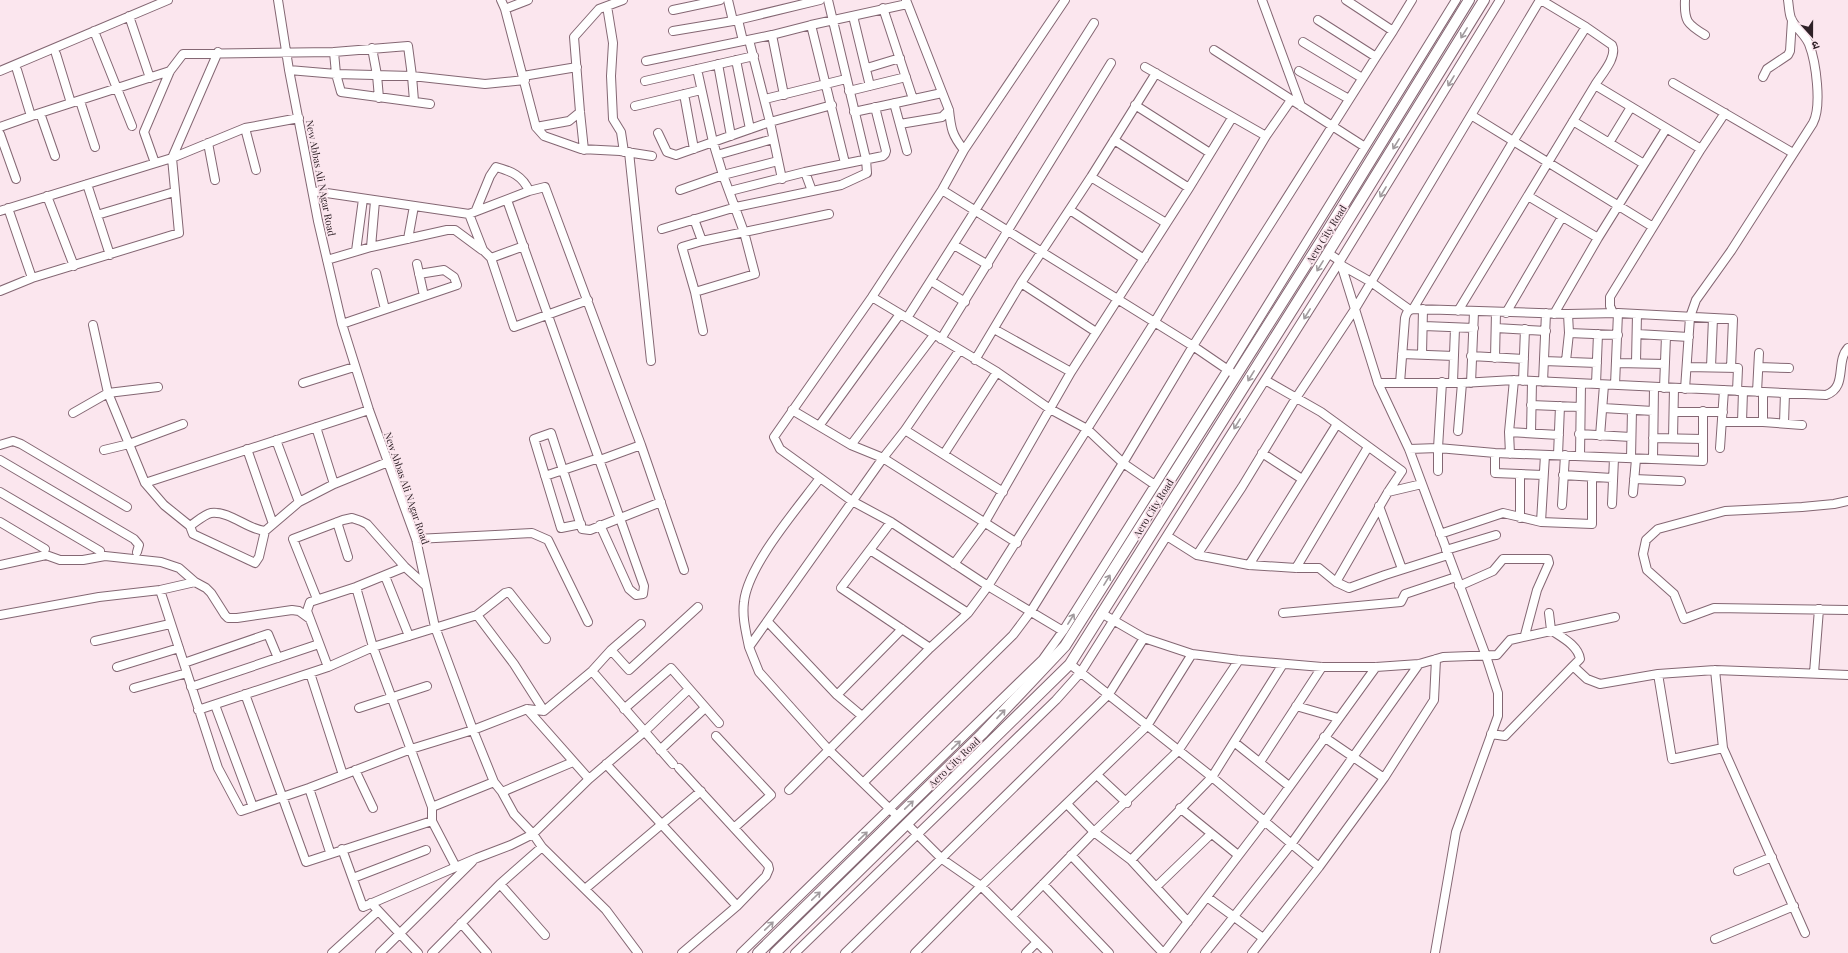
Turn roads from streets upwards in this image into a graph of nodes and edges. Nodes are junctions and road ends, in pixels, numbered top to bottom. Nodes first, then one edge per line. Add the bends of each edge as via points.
1 (168, 0) edge
2 (278, 0) edge
3 (501, 0) edge
4 (528, 0) edge
5 (623, 0) edge
6 (720, 0) edge
7 (728, 0) edge
8 (820, 0) edge
9 (828, 0) edge
10 (1065, 0) edge
11 (1262, 0) edge
12 (1346, 0) edge
13 (1412, 0) edge
14 (1456, 0) edge
15 (1469, 0) edge
16 (1484, 0) edge
17 (1500, 0) edge
18 (1541, 0) edge
19 (1685, 0) edge
20 (1788, 0) edge
21 (705, 1) edge
22 (906, 2) edge
23 (607, 6) junction
24 (505, 8) junction
25 (883, 8) junction
26 (673, 10) dead end
27 (128, 16) junction
28 (853, 16) junction
29 (833, 20) junction
30 (1318, 20) dead end
31 (1792, 20) junction
32 (735, 21) junction
33 (1094, 23) dead end
34 (811, 25) junction
35 (1586, 27) junction
36 (94, 31) junction
37 (673, 31) dead end
38 (1394, 31) junction
39 (772, 35) junction
40 (1705, 35) dead end
41 (746, 40) junction
42 (1303, 42) dead end
43 (372, 48) junction
44 (1214, 50) dead end
45 (218, 52) junction
46 (334, 52) junction
47 (286, 53) junction
48 (56, 54) dead end
49 (754, 56) junction
50 (1376, 57) junction
51 (900, 58) junction
52 (646, 60) dead end
53 (736, 60) junction
54 (1111, 63) dead end
55 (718, 64) junction
56 (577, 67) junction
57 (1145, 67) dead end
58 (866, 68) junction
59 (697, 69) junction
60 (17, 70) dead end
61 (289, 70) junction
62 (0, 71) edge
63 (170, 71) junction
64 (1299, 71) dead end
65 (1156, 73) junction
66 (336, 74) junction
67 (377, 75) junction
68 (412, 76) junction
69 (906, 77) junction
70 (1763, 77) dead end
71 (150, 78) junction
72 (524, 78) junction
73 (1362, 78) junction
74 (846, 79) junction
75 (645, 81) dead end
76 (1673, 83) dead end
77 (826, 84) junction
78 (1595, 85) junction
79 (870, 86) junction
80 (118, 88) junction
81 (701, 90) junction
82 (849, 91) junction
83 (942, 93) junction
84 (684, 94) junction
85 (784, 95) junction
86 (379, 98) junction
87 (765, 99) junction
88 (1349, 99) junction
89 (913, 100) junction
90 (1291, 100) junction
91 (80, 101) junction
92 (414, 101) junction
93 (71, 103) junction
94 (894, 103) junction
95 (430, 104) dead end
96 (832, 105) junction
97 (1136, 105) junction
98 (635, 106) dead end
99 (1301, 106) junction
100 (875, 107) junction
101 (1631, 107) junction
102 (949, 110) junction
103 (580, 112) junction
104 (854, 112) junction
105 (40, 113) junction
106 (1725, 113) junction
107 (1471, 115) junction
108 (31, 116) junction
109 (299, 118) junction
110 (1232, 118) junction
111 (1573, 121) junction
112 (770, 122) junction
113 (900, 124) junction
114 (132, 126) dead end
115 (0, 127) edge
116 (536, 127) junction
117 (1332, 127) junction
118 (246, 128) junction
119 (750, 129) junction
120 (1666, 129) junction
121 (658, 133) dead end
122 (0, 134) edge
123 (731, 136) junction
124 (1266, 136) junction
125 (773, 139) junction
126 (1114, 140) junction
127 (1514, 140) junction
128 (713, 142) junction
129 (208, 143) junction
130 (1609, 143) junction
131 (95, 147) dead end
132 (1365, 148) junction
133 (694, 149) junction
134 (1701, 149) junction
135 (584, 150) junction
136 (964, 150) junction
137 (907, 151) dead end
138 (626, 152) junction
139 (1210, 153) junction
140 (1793, 153) junction
141 (717, 155) junction
142 (55, 156) dead end
143 (652, 156) dead end
144 (172, 158) junction
145 (866, 159) junction
146 (778, 161) junction
147 (1549, 162) junction
148 (156, 163) junction
149 (845, 163) junction
150 (1644, 164) junction
151 (256, 170) dead end
152 (805, 172) junction
153 (723, 175) junction
154 (1091, 177) junction
155 (16, 178) dead end
156 (782, 178) junction
157 (215, 180) dead end
158 (87, 184) junction
159 (1189, 188) junction
160 (680, 190) dead end
161 (942, 190) junction
162 (313, 191) junction
163 (529, 191) junction
164 (730, 191) junction
165 (812, 191) junction
166 (174, 192) junction
167 (47, 196) junction
168 (1528, 196) junction
169 (362, 199) junction
170 (507, 200) junction
171 (375, 201) junction
172 (1618, 205) junction
173 (414, 206) junction
174 (736, 207) junction
175 (4, 210) edge
176 (975, 210) junction
177 (1070, 210) junction
178 (473, 212) junction
179 (829, 214) dead end
180 (97, 215) junction
181 (1562, 217) junction
182 (694, 219) junction
183 (1166, 223) junction
184 (1653, 227) junction
185 (662, 229) dead end
186 (744, 232) junction
187 (1007, 232) junction
188 (1598, 238) junction
189 (408, 239) junction
190 (702, 241) junction
191 (954, 245) junction
192 (524, 246) junction
193 (371, 247) junction
194 (482, 250) junction
195 (356, 251) junction
196 (1042, 252) junction
197 (1328, 253) junction
198 (110, 255) junction
199 (491, 258) junction
200 (1144, 259) junction
201 (327, 260) junction
202 (1341, 263) junction
203 (417, 264) dead end
204 (988, 265) junction
205 (74, 266) junction
206 (376, 273) dead end
207 (419, 274) junction
208 (32, 278) junction
209 (931, 281) junction
210 (1371, 282) junction
211 (1021, 283) junction
212 (0, 291) edge
213 (695, 292) junction
214 (424, 296) junction
215 (872, 297) junction
216 (588, 300) junction
217 (1117, 300) junction
218 (965, 302) junction
219 (1355, 309) junction
220 (1411, 309) junction
221 (1423, 309) junction
222 (385, 310) junction
223 (1458, 311) junction
224 (1474, 312) junction
225 (1496, 312) junction
226 (1506, 313) junction
227 (1616, 313) junction
228 (549, 314) junction
229 (1550, 314) junction
230 (1568, 314) junction
231 (1637, 314) junction
232 (904, 316) junction
233 (1690, 317) junction
234 (1713, 318) junction
235 (1154, 323) junction
236 (342, 324) junction
237 (93, 325) dead end
238 (1424, 326) junction
239 (994, 328) junction
240 (1455, 328) junction
241 (1474, 328) junction
242 (1496, 328) junction
243 (1525, 329) junction
244 (703, 331) dead end
245 (1546, 331) junction
246 (1096, 332) junction
247 (1569, 332) junction
248 (1598, 334) junction
249 (1618, 334) junction
250 (1638, 334) junction
251 (934, 335) junction
252 (1666, 336) junction
253 (1689, 337) junction
254 (941, 339) junction
255 (1193, 346) junction
256 (1848, 348) edge
257 (959, 351) junction
258 (1759, 353) dead end
259 (1402, 354) junction
260 (1422, 354) junction
261 (1454, 356) junction
262 (1471, 356) junction
263 (1495, 358) junction
264 (1524, 359) junction
265 (975, 360) junction
266 (651, 361) dead end
267 (1544, 361) junction
268 (1566, 361) junction
269 (1636, 362) junction
270 (1597, 363) junction
271 (1617, 363) junction
272 (1665, 364) junction
273 (354, 366) junction
274 (1759, 366) junction
275 (1688, 367) junction
276 (1711, 367) junction
277 (1731, 368) junction
278 (1789, 368) dead end
279 (1228, 369) junction
280 (997, 372) junction
281 (1071, 372) junction
282 (1236, 376) junction
283 (1265, 380) junction
284 (1514, 380) junction
285 (1523, 381) junction
286 (1442, 382) junction
287 (1532, 382) junction
288 (1543, 382) junction
289 (303, 383) dead end
290 (1378, 383) junction
291 (1400, 383) junction
292 (1457, 383) junction
293 (1471, 383) junction
294 (1581, 384) junction
295 (1600, 384) junction
296 (1615, 385) junction
297 (158, 387) dead end
298 (1654, 387) junction
299 (1664, 388) junction
300 (1674, 388) junction
301 (1685, 389) junction
302 (1724, 390) junction
303 (1740, 391) junction
304 (1760, 392) junction
305 (108, 393) junction
306 (1784, 393) junction
307 (1296, 398) junction
308 (1531, 405) junction
309 (1560, 406) junction
310 (1580, 406) junction
311 (1603, 408) junction
312 (1050, 409) junction
313 (369, 410) junction
314 (792, 410) junction
315 (1632, 410) junction
316 (1653, 411) junction
317 (1703, 411) junction
318 (1674, 412) junction
319 (1722, 412) junction
320 (73, 413) dead end
321 (1722, 422) junction
322 (1742, 422) junction
323 (1763, 422) junction
324 (1784, 423) junction
325 (183, 424) dead end
326 (1337, 424) junction
327 (1802, 425) dead end
328 (819, 426) junction
329 (316, 427) junction
330 (905, 430) junction
331 (1087, 430) junction
332 (1458, 431) dead end
333 (1509, 432) junction
334 (1531, 433) junction
335 (1579, 434) junction
336 (1558, 435) junction
337 (1600, 436) junction
338 (1631, 437) junction
339 (1652, 438) junction
340 (1672, 438) junction
341 (1703, 439) junction
342 (276, 440) junction
343 (130, 444) junction
344 (0, 445) edge
345 (641, 445) junction
346 (851, 446) junction
347 (1368, 447) junction
348 (1410, 448) junction
349 (1438, 448) junction
350 (1720, 448) dead end
351 (246, 449) junction
352 (104, 450) dead end
353 (1262, 453) junction
354 (1495, 453) junction
355 (944, 454) junction
356 (1510, 454) junction
357 (1545, 455) junction
358 (1562, 455) junction
359 (1580, 456) junction
360 (883, 458) junction
361 (1614, 458) junction
362 (1633, 458) junction
363 (1652, 459) junction
364 (0, 460) edge
365 (600, 460) junction
366 (388, 462) junction
367 (1123, 463) junction
368 (563, 470) junction
369 (1438, 472) dead end
370 (1520, 474) junction
371 (1543, 475) junction
372 (1563, 475) junction
373 (545, 476) junction
374 (1592, 477) junction
375 (820, 478) junction
376 (1612, 478) junction
377 (1302, 479) junction
378 (1634, 479) junction
379 (1682, 481) dead end
380 (145, 483) junction
381 (334, 484) junction
382 (1422, 484) junction
383 (1155, 485) junction
384 (1164, 491) junction
385 (0, 492) edge
386 (1003, 492) junction
387 (1388, 492) junction
388 (1633, 493) dead end
389 (1174, 499) junction
390 (852, 501) junction
391 (1848, 501) edge
392 (300, 502) junction
393 (660, 502) junction
394 (1612, 504) dead end
395 (1562, 505) dead end
396 (1379, 506) junction
397 (127, 507) dead end
398 (620, 517) junction
399 (1520, 518) junction
400 (0, 522) edge
401 (337, 522) junction
402 (891, 522) junction
403 (985, 522) junction
404 (1541, 522) junction
405 (273, 524) junction
406 (580, 524) junction
407 (600, 525) junction
408 (190, 526) junction
409 (265, 531) junction
410 (1440, 534) junction
411 (1496, 535) dead end
412 (1167, 536) junction
413 (416, 540) junction
414 (1016, 543) junction
415 (45, 549) dead end
416 (870, 550) junction
417 (100, 551) dead end
418 (137, 552) dead end
419 (1447, 552) junction
420 (1197, 555) junction
421 (348, 557) dead end
422 (954, 564) junction
423 (1249, 565) junction
424 (0, 566) edge
425 (405, 567) junction
426 (1296, 568) junction
427 (1402, 569) junction
428 (684, 570) dead end
429 (385, 576) junction
430 (1456, 577) junction
431 (195, 582) junction
432 (1336, 582) junction
433 (425, 585) junction
434 (988, 586) junction
435 (1459, 586) junction
436 (356, 587) junction
437 (160, 590) junction
438 (317, 599) junction
439 (698, 607) dead end
440 (1819, 609) junction
441 (1848, 610) edge
442 (1031, 611) junction
443 (968, 613) junction
444 (1283, 613) dead end
445 (1549, 613) dead end
446 (477, 614) junction
447 (1101, 614) junction
448 (0, 615) edge
449 (1615, 617) dead end
450 (310, 619) junction
451 (1114, 621) junction
452 (588, 622) dead end
453 (768, 622) junction
454 (170, 624) junction
455 (641, 624) dead end
456 (435, 627) junction
457 (902, 629) junction
458 (1551, 630) junction
459 (1063, 631) junction
460 (1525, 635) junction
461 (410, 636) junction
462 (546, 638) dead end
463 (1144, 638) junction
464 (95, 641) dead end
465 (319, 644) junction
466 (373, 647) junction
467 (749, 647) junction
468 (179, 648) junction
469 (930, 648) junction
470 (611, 650) junction
471 (1192, 654) junction
472 (1486, 656) junction
473 (278, 658) junction
474 (1436, 659) junction
475 (1239, 660) junction
476 (184, 663) junction
477 (1070, 664) junction
478 (1283, 664) junction
479 (1419, 664) junction
480 (1572, 666) junction
481 (117, 667) dead end
482 (328, 667) junction
483 (1322, 667) junction
484 (1376, 667) junction
485 (1715, 670) junction
486 (592, 671) junction
487 (1081, 672) junction
488 (187, 673) junction
489 (1814, 673) junction
490 (310, 674) junction
491 (1658, 674) junction
492 (1848, 675) edge
493 (427, 686) dead end
494 (191, 687) junction
495 (134, 688) dead end
496 (688, 689) junction
497 (245, 694) junction
498 (1109, 694) junction
499 (837, 695) junction
500 (392, 698) junction
501 (215, 705) junction
502 (1296, 706) junction
503 (359, 708) dead end
504 (706, 708) junction
505 (527, 709) junction
506 (624, 709) junction
507 (198, 710) junction
508 (544, 712) junction
509 (862, 716) junction
510 (1338, 718) junction
511 (720, 723) dead end
512 (1147, 726) junction
513 (473, 730) junction
514 (644, 732) junction
515 (1491, 734) junction
516 (716, 736) dead end
517 (1324, 737) junction
518 (1234, 742) junction
519 (1723, 748) junction
520 (411, 749) junction
521 (828, 749) junction
522 (660, 750) junction
523 (1178, 751) junction
524 (1353, 756) junction
525 (573, 762) junction
526 (1260, 762) junction
527 (606, 764) junction
528 (355, 770) junction
529 (343, 774) junction
530 (1097, 775) junction
531 (1212, 777) junction
532 (1384, 778) junction
533 (589, 779) junction
534 (494, 782) junction
535 (863, 783) junction
536 (1289, 786) junction
537 (309, 788) junction
538 (789, 790) dead end
539 (701, 791) junction
540 (502, 792) junction
541 (282, 796) junction
542 (1126, 803) junction
543 (1067, 804) junction
544 (253, 807) junction
545 (432, 807) junction
546 (373, 808) dead end
547 (1180, 808) junction
548 (894, 813) junction
549 (432, 821) junction
550 (1264, 822) junction
551 (663, 823) junction
552 (906, 824) junction
553 (734, 828) junction
554 (1094, 832) junction
555 (533, 834) junction
556 (1211, 834) junction
557 (917, 835) junction
558 (1292, 844) junction
559 (542, 847) junction
560 (342, 848) junction
561 (426, 850) dead end
562 (330, 852) junction
563 (1072, 855) junction
564 (1238, 855) junction
565 (1772, 857) junction
566 (477, 858) junction
567 (942, 859) junction
568 (1131, 860) junction
569 (456, 867) junction
570 (1319, 867) junction
571 (1738, 870) dead end
572 (352, 878) junction
573 (500, 884) junction
574 (1043, 884) junction
575 (981, 886) junction
576 (1156, 887) junction
577 (585, 889) junction
578 (1207, 897) junction
579 (371, 903) junction
580 (737, 906) junction
581 (1794, 906) junction
582 (378, 911) junction
583 (1012, 916) junction
584 (1234, 917) junction
585 (1188, 922) junction
586 (461, 923) junction
587 (400, 933) junction
588 (1805, 933) dead end
589 (545, 935) dead end
590 (1263, 938) junction
591 (1715, 939) dead end
592 (1037, 942) junction
593 (332, 953) edge
594 (380, 953) edge
595 (418, 953) edge
596 (432, 953) edge
597 (487, 953) edge
598 (638, 953) edge
599 (682, 953) edge
600 (740, 953) edge
601 (758, 953) edge
602 (775, 953) edge
603 (795, 953) edge
604 (846, 953) edge
605 (915, 953) edge
606 (1026, 953) edge
607 (1048, 953) edge
608 (1109, 953) edge
609 (1164, 953) edge
610 (1205, 953) edge
611 (1252, 953) edge
612 (1435, 953) edge

1 - 27 street
2 - 47 street, New Abbas Ali NAgar Road
3 - 24 street
4 - 24 street
5 - 23 street
6 - 21 street
7 - 32 street
8 - 32 street
9 - 29 street
10 - 136 street
11 - 99 street
12 - 38 street
13 - 38 street
14 - 132 street
15 - 282 street, Aero City Road
16 -> 197 street, Aero City Road
17 -> 202 street
18 - 35 street
18 - 107 street
19 - 40 street via 1684,14 1687,22
20 - 31 street
21 - 26 street
22 - 25 street
22 - 83 street
23 - 56 street via 599,9 574,36
23 - 138 street via 613,43 613,119 621,132
24 - 72 street
25 - 28 street
25 - 51 street
27 - 36 street
27 - 71 street
28 - 29 street
28 - 58 street
29 - 34 street
29 - 74 street
30 - 50 street
31 - 70 street via 1788,55 1767,69
31 - 140 street via 1809,44 1818,110 1813,123
32 - 37 street
32 - 41 street
33 - 176 street
34 - 39 street
34 - 77 street
35 - 78 street via 1609,42 1614,49
35 - 127 street
36 - 62 street
36 - 80 street
38 - 50 street
39 - 41 street
39 - 85 street
41 - 49 street
41 - 52 street
42 - 73 street
43 - 46 street
43 - 67 street
43 - 68 street via 408,46
44 - 90 street
45 - 47 street
45 - 63 street via 183,54
45 - 144 street
46 - 47 street
46 - 66 street
47 - 61 street, New Abbas Ali NAgar Road
48 - 93 street
49 - 53 street
49 - 87 street
50 - 73 street
51 - 58 street
51 - 69 street
53 - 55 street
53 - 119 street
54 - 187 street
55 - 59 street
55 - 123 street
56 - 72 street
56 - 103 street
57 - 65 street
58 - 79 street
59 - 75 street
59 - 81 street
60 - 108 street
61 - 66 street
61 - 109 street, New Abbas Ali NAgar Road
63 - 71 street
63 - 148 street via 144,132
64 - 88 street
65 - 97 street
65 - 110 street
66 - 67 street
66 - 86 street via 341,92
67 - 68 street
67 - 86 street
68 - 72 street via 485,84
68 - 92 street
69 - 79 street
69 - 89 street
71 - 80 street
72 - 116 street
73 - 88 street
74 - 77 street
74 - 82 street
76 - 106 street
77 - 85 street
77 - 96 street
78 - 101 street
78 - 111 street
79 - 82 street
80 - 91 street
80 - 114 street
81 - 84 street
81 - 128 street
82 - 104 street
83 - 89 street
83 - 102 street
84 - 98 street
84 - 133 street
85 - 87 street
86 - 92 street
87 - 112 street
88 - 117 street
89 - 94 street
90 - 99 street
90 - 124 street
91 - 93 street
91 - 131 street
92 - 95 street
93 - 105 street
94 - 100 street
94 - 113 street
96 - 112 street
96 - 149 street
97 - 126 street
97 - 139 street
99 - 117 street
100 - 104 street
100 - 145 street via 885,154
101 - 120 street
101 - 130 street
102 - 113 street via 942,117
102 - 136 street via 954,137
103 - 116 street via 569,121
103 - 135 street
104 - 145 street
105 - 108 street
105 - 142 street
106 - 134 street
106 - 140 street
107 - 127 street
107 - 210 street
108 - 115 street
109 - 118 street
109 - 162 street, New Abbas Ali NAgar Road
110 - 124 street
110 - 139 street
111 - 130 street
111 - 147 street
112 - 119 street
112 - 125 street
113 - 137 street
116 - 135 street via 544,136
117 - 132 street
117 - 255 street
118 - 129 street
118 - 151 street
119 - 123 street
120 - 134 street
120 - 150 street
121 - 133 street via 664,148 671,154
122 - 155 street
123 - 128 street
124 - 235 street
125 - 141 street
125 - 146 street
126 - 154 street
126 - 159 street
127 - 147 street
127 - 220 street
128 - 133 street
128 - 141 street
129 - 144 street
129 - 157 street
130 - 150 street
132 - 279 street
134 - 184 street
135 - 138 street
136 - 161 street
138 - 143 street
138 - 266 street
139 - 159 street
140 - 233 street via 1696,300
141 - 153 street
144 - 148 street
144 - 166 street
145 - 149 street
145 - 165 street via 867,173 841,185
146 - 153 street
146 - 156 street
147 - 168 street
147 - 172 street
148 - 158 street
149 - 152 street
150 - 172 street
152 - 156 street
152 - 165 street
153 - 160 street
153 - 164 street
154 - 177 street
154 - 183 street
156 - 164 street
158 - 167 street
158 - 180 street
159 - 183 street
161 - 176 street
161 - 215 street
162 - 169 street
162 - 201 street, New Abbas Ali NAgar Road
163 - 170 street
163 - 178 street via 520,176 496,167
163 - 216 street via 546,187
164 - 174 street
165 - 174 street
166 - 180 street
166 - 198 street via 179,233
167 - 175 street
167 - 205 street
168 - 181 street
168 - 223 street
169 - 171 street
169 - 195 street
170 - 178 street
170 - 192 street
171 - 173 street
171 - 193 street
172 - 184 street
172 - 188 street
173 - 178 street
173 - 189 street
174 - 182 street
174 - 186 street
175 - 208 street
176 - 187 street
176 - 191 street
177 - 196 street
177 - 200 street
178 - 194 street
179 - 186 street
180 - 198 street
181 - 188 street
181 - 226 street
182 - 185 street
182 - 190 street
183 - 200 street
184 - 227 street via 1610,297 1610,306
186 - 190 street
186 - 213 street via 755,274
187 - 196 street
187 - 204 street
188 - 229 street
189 - 193 street
189 - 194 street via 455,230
190 - 213 street via 682,247
191 - 204 street
191 - 209 street
192 - 199 street
192 - 228 street
193 - 195 street
194 - 199 street
195 - 201 street
196 - 211 street
196 - 217 street
197 - 202 street
197 -> 389 street, Aero City Road
198 - 205 street
199 - 228 street via 514,327
200 - 217 street
201 - 236 street, New Abbas Ali NAgar Road
202 - 210 street
202 - 219 street
202 -> 283 street
203 - 207 street
204 - 218 street
205 - 208 street
206 - 222 street
207 - 214 street
207 - 214 street via 444,270 454,277 457,285
208 - 212 street
209 - 218 street
209 - 232 street
210 - 219 street
210 - 220 street
211 - 239 street
211 - 246 street
213 - 244 street
214 - 222 street
215 - 232 street
215 - 314 street
216 - 228 street
216 - 345 street
217 - 235 street
217 - 246 street
218 - 254 street
219 - 290 street
219 - 307 street
220 - 221 street
220 - 259 street via 1405,318
221 - 223 street
221 - 238 street
222 - 236 street
223 - 224 street
224 - 225 street
224 - 241 street
225 - 226 street
225 - 242 street
226 - 229 street
227 - 230 street
227 - 231 street
227 - 249 street
228 - 365 street
229 - 230 street
229 - 245 street
230 - 247 street
231 - 233 street
231 - 250 street
232 - 251 street
232 - 328 street
233 - 234 street
233 - 253 street
234 - 276 street
234 - 277 street via 1733,319
235 - 255 street
235 - 331 street
236 - 273 street, New Abbas Ali NAgar Road
237 - 305 street
238 - 240 street
238 - 260 street
239 - 265 street
239 - 281 street
240 - 241 street
240 - 261 street
241 - 262 street
242 - 243 street
242 - 263 street
243 - 245 street
243 - 264 street
245 - 267 street
246 - 281 street
247 - 248 street
247 - 268 street
248 - 249 street
248 - 270 street
249 - 271 street
250 - 252 street
250 - 269 street
251 - 254 street
251 - 346 street
252 - 253 street
252 - 272 street
253 - 275 street
254 - 257 street
255 - 279 street
255 - 367 street
256 - 306 street via 1844,352 1838,384 1833,392 1826,395
257 - 265 street
257 - 330 street
258 - 274 street
259 - 260 street
259 - 291 street
260 - 261 street
261 - 292 street
262 - 263 street
262 - 293 street
263 - 264 street
264 - 285 street
265 - 280 street
267 - 268 street
267 - 288 street
268 - 270 street
269 - 271 street
269 - 272 street
270 - 295 street
271 - 296 street
272 - 299 street
273 - 289 street
273 - 313 street, New Abbas Ali NAgar Road
274 - 278 street
274 - 304 street
275 - 276 street
275 - 301 street
276 - 277 street
277 - 303 street via 1738,368
279 - 282 street
279 - 383 street
280 - 312 street
280 - 355 street
281 - 312 street
282 - 384 street, Aero City Road
283 - 307 street
283 -> 412 street
284 - 285 street
284 - 293 street
284 - 333 street
285 - 287 street
286 - 291 street
286 - 292 street
286 - 349 street
287 - 288 street
287 - 308 street
288 - 294 street
290 - 291 street
290 - 348 street
292 - 293 street
292 - 332 street
294 - 295 street
294 - 310 street
295 - 296 street
295 - 311 street
296 - 298 street
297 - 305 street
298 - 299 street
298 - 316 street
299 - 300 street
300 - 301 street
300 - 318 street
301 - 302 street
302 - 303 street
302 - 319 street
303 - 304 street
303 - 322 street
304 - 306 street
304 - 323 street
305 - 320 street
305 - 343 street
306 - 324 street
307 - 326 street
307 - 353 street
308 - 309 street
308 - 334 street
309 - 310 street
309 - 336 street
310 - 335 street
311 - 315 street
311 - 337 street
312 - 331 street
312 - 386 street
313 - 329 street
313 - 366 street, New Abbas Ali NAgar Road
314 - 328 street
314 - 375 street via 774,434 774,440 780,449
315 - 316 street
315 - 338 street
316 - 339 street
317 - 318 street
317 - 319 street
317 - 341 street
318 - 340 street
319 - 321 street
321 - 322 street
321 - 350 street
322 - 323 street
323 - 324 street
324 - 327 street
325 - 343 street
326 - 347 street
326 - 377 street
328 - 346 street
329 - 342 street
329 - 381 street
330 - 355 street
330 - 360 street
331 - 367 street
331 - 414 street
333 - 334 street
333 - 356 street
334 - 336 street
335 - 337 street
335 - 359 street
336 - 358 street
337 - 338 street
338 - 362 street
339 - 340 street
339 - 363 street
340 - 341 street
341 - 363 street via 1703,461
342 - 351 street
342 - 392 street
343 - 352 street
343 - 380 street
344 - 397 street via 12,441 21,444
345 - 365 street
345 - 393 street
346 - 360 street
347 - 387 street via 1402,471
347 - 426 street
348 - 349 street
348 - 382 street
349 - 354 street
349 - 369 street
351 - 380 street
351 - 405 street
353 - 377 street
353 - 420 street
354 - 356 street
354 - 370 street via 1495,473
355 - 386 street
356 - 357 street
357 - 358 street
357 - 371 street
358 - 359 street
358 - 372 street
359 - 361 street
360 - 390 street
360 - 403 street
361 - 362 street
361 - 376 street
362 - 363 street
362 - 378 street
364 - 418 street via 134,539 139,545
365 - 368 street
365 - 398 street
366 - 381 street
366 - 413 street, New Abbas Ali NAgar Road
367 - 383 street
367 - 442 street
368 - 373 street
368 - 373 street via 551,433 534,439
368 - 406 street
370 - 371 street
370 - 399 street
371 - 404 street
372 - 374 street
372 - 395 street
373 - 406 street via 561,528
374 - 376 street
374 - 404 street via 1592,524
375 - 390 street
375 - 467 street via 760,560 748,582 744,602 744,623
376 - 394 street
377 - 423 street
378 - 379 street
378 - 388 street
380 - 408 street via 164,505
381 - 392 street
382 - 387 street
382 - 410 street
459 -> 383 street
384 - 389 street
548 -> 384 street, Aero City Road via 982,734 1065,646
385 - 417 street
386 - 403 street
387 - 396 street
389 - 447 street, Aero City Road
390 - 402 street
390 - 453 street
391 - 440 street via 1754,511 1725,511 1658,529 1646,540 1643,554 1647,570 1674,594 1684,619 1714,608
392 - 405 street
393 - 398 street
393 - 428 street
396 - 427 street
396 - 432 street
398 - 407 street
398 - 407 street via 644,586 641,595 632,593 629,589
399 - 404 street
399 - 410 street via 1503,514
400 - 415 street
401 - 421 street
401 - 425 street via 352,518 367,524
401 - 438 street via 293,539
402 - 416 street
402 - 422 street
403 - 414 street
403 - 422 street
405 - 409 street
406 - 407 street via 582,529 587,530
408 - 409 street via 210,513 224,514
408 - 409 street via 193,534 255,563 259,557
410 - 419 street
411 - 419 street
412 - 420 street
412 - 451 street
413 - 433 street, New Abbas Ali NAgar Road
413 - 452 street via 532,533 548,540
414 - 434 street
416 - 443 street
416 - 457 street via 841,588
419 - 427 street
419 - 430 street
420 - 423 street
422 - 434 street
423 - 426 street
424 - 431 street via 46,555 60,560 83,560 104,556 161,562 179,568
425 - 429 street
425 - 433 street
426 - 432 street via 1319,568
427 - 432 street via 1349,588
429 - 436 street
429 - 461 street
430 - 435 street
430 - 444 street via 1406,594 1401,602
431 - 437 street
431 - 450 street via 211,593 222,613 228,618 292,610 299,611
433 - 456 street, New Abbas Ali NAgar Road
434 - 442 street
434 - 443 street
435 - 460 street via 1493,571 1503,559 1548,559
435 - 472 street
436 - 438 street
436 - 466 street
437 - 448 street via 99,597
437 - 454 street
438 - 450 street via 310,602 307,607
439 - 470 street via 629,670
440 - 441 street
440 - 489 street
442 - 459 street
442 - 535 street via 1013,634
443 - 469 street
445 - 458 street
446 - 456 street
446 - 462 street via 509,592
446 - 508 street via 514,664
447 - 451 street
447 - 477 street, Aero City Road
449 - 458 street
450 - 465 street
451 - 463 street
451 - 487 street
453 - 467 street
453 - 499 street
454 - 464 street
454 - 468 street
455 - 470 street
456 - 461 street
456 - 513 street, New Abbas Ali NAgar Road
457 - 469 street
457 - 499 street
458 - 460 street
458 - 480 street via 1574,646 1580,655 1580,659
548 -> 459 street via 1043,659
460 - 472 street via 1510,640 1497,655
461 - 466 street
463 - 471 street
463 - 498 street
465 - 473 street
465 - 482 street
466 - 482 street
466 - 500 street
467 - 521 street via 758,672
468 - 476 street
468 - 481 street
469 - 509 street
470 - 486 street
471 - 475 street
471 - 512 street
472 - 474 street
472 - 515 street via 1498,693 1498,716
473 - 476 street via 268,634
473 - 494 street
474 - 479 street
474 - 532 street via 1434,700
475 - 478 street
475 - 523 street
476 - 488 street
477 - 487 street
477 - 552 street, Aero City Road
478 - 483 street
478 - 518 street
479 - 484 street
479 - 524 street
480 - 491 street via 1591,681 1600,684
480 - 515 street via 1505,736
482 - 490 street
483 - 484 street
483 - 502 street
484 - 510 street
485 - 489 street
485 - 491 street
485 - 519 street
486 - 506 street
486 - 508 street
487 - 498 street
487 - 557 street via 1056,700
488 - 494 street
488 - 495 street
489 - 492 street
490 - 497 street
490 - 529 street
491 - 519 street via 1672,759
493 - 500 street
494 - 507 street
496 - 504 street
496 - 506 street via 671,668
496 - 514 street
497 - 501 street
497 - 541 street
498 - 512 street
498 - 567 street
499 - 509 street
500 - 503 street
500 - 520 street
501 - 507 street
501 - 544 street
502 - 510 street
502 - 526 street
504 - 511 street
504 - 522 street
505 - 508 street
505 - 513 street
505 - 525 street
506 - 514 street
507 - 544 street via 218,768 241,811
509 - 521 street
510 - 517 street
512 - 523 street
512 - 530 street
513 - 520 street
513 - 534 street, New Abbas Ali NAgar Road
514 - 522 street
514 - 527 street
515 - 612 street via 1456,832
516 - 553 street via 771,795
517 - 524 street
517 - 536 street
518 - 526 street
518 - 531 street
519 - 565 street
520 - 528 street
520 - 545 street
521 - 535 street
521 - 538 street
522 - 539 street
523 - 531 street
523 - 542 street
524 - 532 street
524 - 558 street
525 - 533 street
525 - 540 street
526 - 536 street
527 - 533 street
527 - 551 street
528 - 529 street
528 - 546 street
529 - 537 street
530 - 542 street
530 - 543 street
531 - 547 street
531 - 550 street
532 - 570 street
533 - 555 street
534 - 540 street, New Abbas Ali NAgar Road
534 - 545 street
535 - 548 street
536 - 550 street
537 - 541 street
537 - 562 street
539 - 551 street
539 - 553 street
540 - 555 street, New Abbas Ali NAgar Road via 514,814
541 - 544 street
541 - 562 street via 306,862
542 - 554 street
543 - 554 street
543 - 575 street
545 - 549 street
547 - 556 street
547 - 568 street
600 -> 548 street
601 -> 548 street, Aero City Road
549 - 560 street
549 - 569 street
550 - 558 street
550 - 564 street
551 - 577 street
551 - 580 street
552 - 557 street
552 - 602 street, Aero City Road
553 - 580 street via 769,869 766,876
554 - 563 street
554 - 568 street
555 - 559 street, New Abbas Ali NAgar Road
555 - 566 street
556 - 564 street
556 - 576 street
557 - 567 street
557 - 603 street
558 - 570 street
558 - 584 street
559 - 573 street
559 - 577 street, New Abbas Ali NAgar Road
560 - 562 street
560 - 572 street
561 - 572 street
563 - 574 street
563 - 609 street
564 - 578 street
565 - 571 street
565 - 581 street
566 - 569 street
566 - 587 street
567 - 575 street
567 - 604 street
568 - 576 street
569 - 579 street
570 - 590 street
572 - 579 street via 363,907
573 - 586 street
573 - 589 street
574 - 583 street
574 - 608 street
575 - 583 street
575 - 605 street
576 - 585 street
577 - 598 street, New Abbas Ali NAgar Road via 606,910
578 - 584 street
578 - 585 street
579 - 582 street
580 - 599 street
581 - 588 street
581 - 591 street
582 - 587 street
582 - 593 street
583 - 592 street
584 - 590 street
584 - 610 street
585 - 609 street
586 - 596 street
586 - 597 street
587 - 594 street
587 - 595 street
590 - 611 street
592 - 606 street
592 - 607 street

